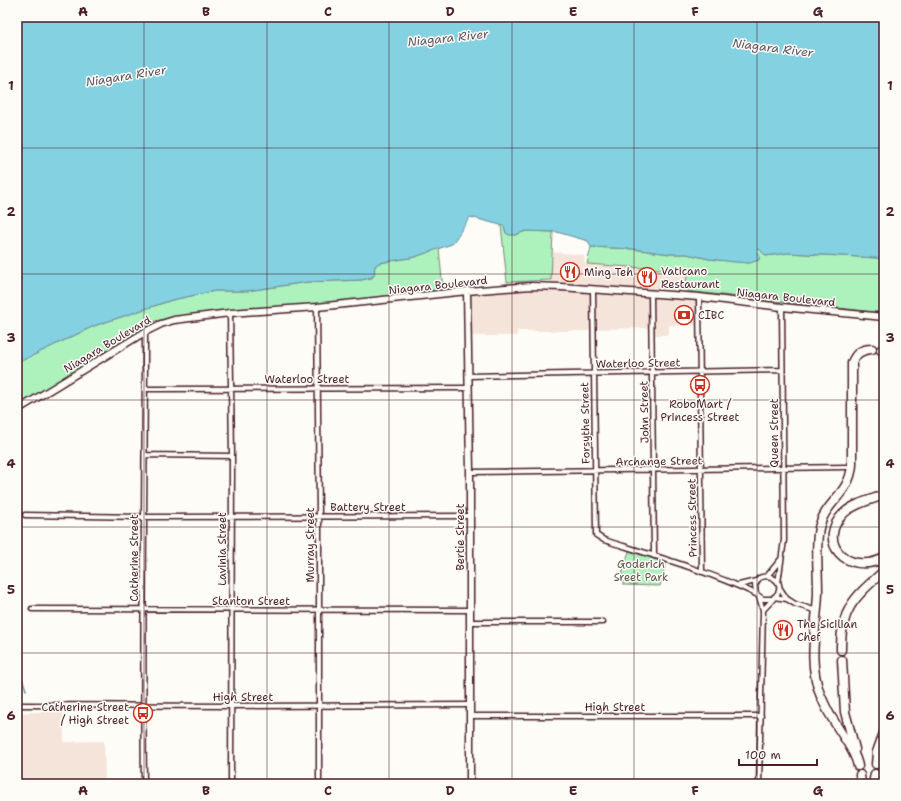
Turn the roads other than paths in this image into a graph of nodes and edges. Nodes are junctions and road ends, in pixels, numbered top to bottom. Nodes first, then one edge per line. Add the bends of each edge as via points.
1 (593, 289) junction
2 (467, 291) junction
3 (651, 292) junction
4 (699, 297) junction
5 (317, 307) junction
6 (782, 307) junction
7 (230, 313) junction
8 (884, 317) edge
9 (145, 332) junction
10 (872, 349) dead end
11 (782, 370) junction
12 (699, 371) junction
13 (594, 372) junction
14 (652, 372) junction
15 (469, 376) junction
16 (231, 388) junction
17 (318, 388) junction
18 (469, 388) junction
19 (144, 389) junction
20 (17, 410) edge
21 (145, 454) junction
22 (232, 456) junction
23 (847, 467) dead end
24 (783, 468) junction
25 (701, 469) junction
26 (595, 470) junction
27 (654, 470) junction
28 (470, 472) junction
29 (884, 495) edge
30 (25, 515) dead end
31 (470, 516) junction
32 (143, 517) junction
33 (231, 517) junction
34 (319, 517) junction
35 (654, 556) junction
36 (781, 558) junction
37 (884, 558) edge
38 (884, 571) edge
39 (702, 572) junction
40 (768, 575) junction
41 (756, 581) junction
42 (738, 585) junction
43 (778, 585) junction
44 (758, 596) junction
45 (773, 598) junction
46 (787, 599) junction
47 (32, 609) dead end
48 (143, 610) junction
49 (231, 610) junction
50 (318, 610) junction
51 (469, 610) junction
52 (763, 610) junction
53 (817, 611) junction
54 (470, 622) junction
55 (604, 622) dead end
56 (841, 650) dead end
57 (842, 660) dead end
58 (469, 704) junction
59 (17, 705) edge
60 (143, 705) junction
61 (318, 705) junction
62 (231, 706) junction
63 (470, 716) junction
64 (761, 716) junction
65 (884, 733) edge
66 (876, 764) dead end
67 (875, 774) dead end
68 (860, 775) dead end
69 (144, 784) edge
70 (231, 784) edge
71 (319, 784) edge
72 (470, 784) edge
73 (759, 784) edge
74 (861, 784) edge
75 (873, 784) edge

1 - 2 main road, Niagara Boulevard via 531,286
1 - 3 main road, Niagara Boulevard
1 - 13 street, Forsythe Street
2 - 5 main road, Niagara Boulevard
2 - 15 main road, Bertie Street
3 - 4 main road, Niagara Boulevard
3 - 14 street, John Street
4 - 6 main road, Niagara Boulevard
4 - 12 street, Princess Street
5 - 7 main road, Niagara Boulevard
5 - 17 street, Murray Street
6 - 8 main road, Niagara Boulevard
6 - 11 street, Queen Street
7 - 9 main road, Niagara Boulevard via 174,320
7 - 16 street, Lavinia Street
9 - 19 street, Catherine Street
9 - 20 main road, Niagara Boulevard
10 - 53 highway via 859,352 852,363 852,470 847,485 826,510 819,526
11 - 12 street, Waterloo Street
11 - 24 street, Queen Street
12 - 14 street, Waterloo Street
12 - 25 street, Princess Street
13 - 14 street, Waterloo Street
13 - 15 street, Waterloo Street
13 - 26 street, Forsythe Street
14 - 27 street, John Street
15 - 18 main road, Bertie Street
16 - 17 street, Waterloo Street
16 - 19 street, Waterloo Street
16 - 22 street, Lavinia Street
17 - 18 street, Waterloo Street
17 - 34 street, Murray Street
18 - 28 main road, Bertie Street
19 - 21 street, Catherine Street
21 - 22 street
21 - 32 street, Catherine Street
22 - 33 street, Lavinia Street
23 - 24 street, Archange Street
24 - 25 street, Archange Street
24 - 36 street, Queen Street via 784,540
25 - 27 street, Archange Street
25 - 39 street, Princess Street
26 - 27 street, Archange Street
26 - 28 street, Archange Street
26 - 35 street, Forsythe Street via 596,535
27 - 35 street, John Street
28 - 31 main road, Bertie Street
29 - 37 highway via 848,510 836,524 833,536 839,553 849,561 866,564
30 - 32 street, Battery Street
31 - 34 street, Battery Street
31 - 51 main road, Bertie Street
32 - 33 street, Battery Street
32 - 48 street, Catherine Street
33 - 34 street, Battery Street
33 - 49 street, Lavinia Street
34 - 50 street, Murray Street
35 - 39 street
36 - 40 street, Queen Street
36 - 43 street, Queen Street
38 - 56 highway via 848,609 841,629
39 - 42 street
40 - 41 street
40 - 43 street
41 - 42 street
41 - 44 street
42 - 44 street
43 - 45 street via 778,593
43 - 46 street
44 - 45 street via 768,600
44 - 52 street
45 - 46 street
45 - 52 street
46 - 53 street
47 - 48 street, Stanton Street
48 - 49 street, Stanton Street
48 - 60 street, Catherine Street
49 - 50 street, Stanton Street
49 - 62 street, Lavinia Street
50 - 51 street, Stanton Street
50 - 61 street, Murray Street
51 - 54 main road, Bertie Street
52 - 64 street
53 - 57 highway via 813,652 818,685 833,721 858,763 846,720
54 - 55 street
54 - 58 main road, Bertie Street
58 - 61 street, High Street
58 - 63 main road, Bertie Street
59 - 60 street, High Street
60 - 62 street, High Street
60 - 69 street, Catherine Street
61 - 62 street, High Street
61 - 71 street, Murray Street
62 - 70 street, Lavinia Street
63 - 64 street, High Street
63 - 72 main road, Bertie Street
64 - 73 street
65 - 66 highway via 877,752
67 - 75 highway
68 - 74 highway

